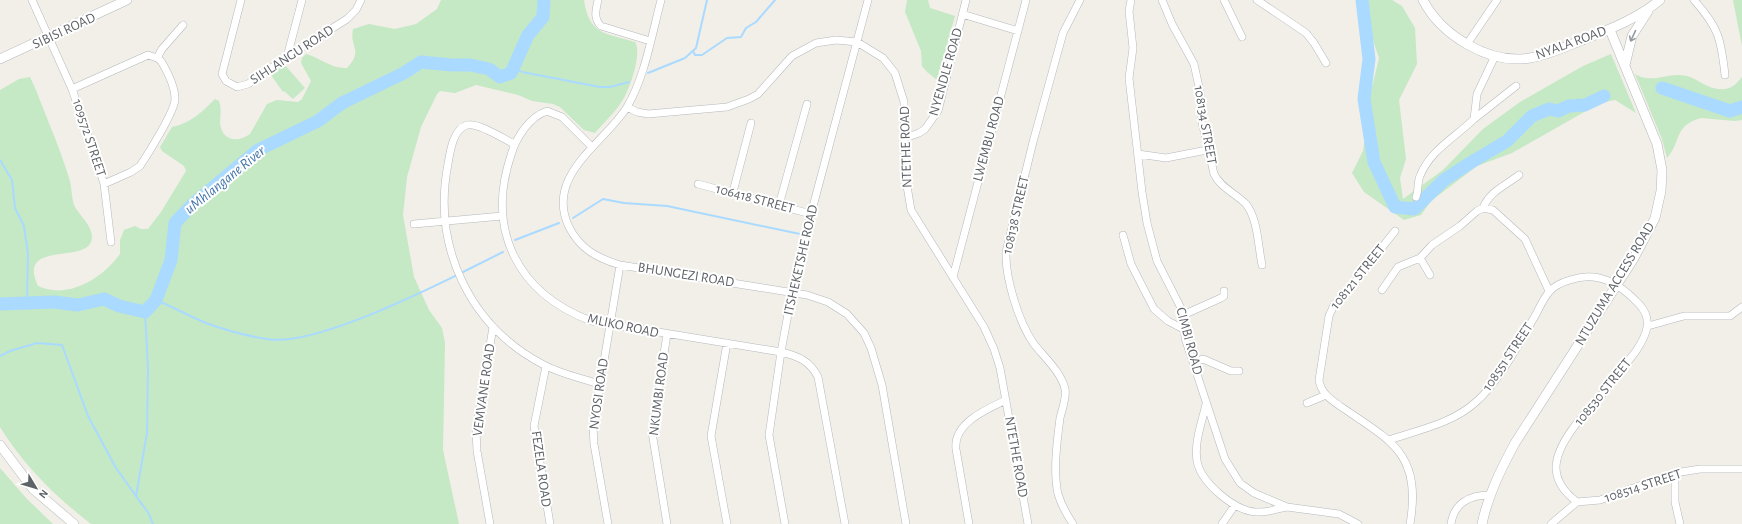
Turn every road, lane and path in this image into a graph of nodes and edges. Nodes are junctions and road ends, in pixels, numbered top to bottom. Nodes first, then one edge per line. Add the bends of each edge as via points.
1 (32, 0) edge
2 (127, 0) edge
3 (241, 0) edge
4 (302, 0) edge
5 (361, 0) edge
6 (598, 0) edge
7 (662, 0) edge
8 (868, 0) edge
9 (966, 0) edge
10 (1026, 0) edge
11 (1080, 0) edge
12 (1131, 0) edge
13 (1162, 0) edge
14 (1224, 0) edge
15 (1257, 0) edge
16 (1423, 0) edge
17 (1497, 0) edge
18 (1660, 0) edge
19 (1697, 1) edge
20 (1650, 8) junction
21 (962, 14) junction
22 (183, 25) dead end
23 (1018, 30) junction
24 (1610, 30) junction
25 (1242, 37) dead end
26 (50, 38) junction
27 (650, 41) junction
28 (857, 42) junction
29 (1467, 44) junction
30 (1495, 56) junction
31 (287, 57) junction
32 (158, 58) junction
33 (0, 60) edge
34 (1326, 63) dead end
35 (1625, 67) junction
36 (1725, 75) dead end
37 (1516, 86) dead end
38 (72, 89) junction
39 (807, 104) dead end
40 (627, 107) junction
41 (1474, 119) junction
42 (750, 123) dead end
43 (905, 138) junction
44 (514, 144) junction
45 (592, 146) junction
46 (1208, 150) junction
47 (1138, 154) junction
48 (1519, 176) dead end
49 (104, 184) junction
50 (698, 184) dead end
51 (733, 192) junction
52 (1416, 197) dead end
53 (779, 205) junction
54 (1483, 208) junction
55 (811, 214) junction
56 (502, 216) junction
57 (444, 220) junction
58 (414, 224) dead end
59 (1395, 231) dead end
60 (1123, 235) dead end
61 (111, 242) dead end
62 (1420, 258) junction
63 (620, 265) junction
64 (1262, 265) dead end
65 (1430, 275) dead end
66 (953, 278) junction
67 (1618, 285) junction
68 (1382, 290) dead end
69 (1549, 291) junction
70 (792, 292) junction
71 (1224, 292) dead end
72 (1741, 310) edge
73 (1183, 316) junction
74 (609, 325) junction
75 (1648, 326) junction
76 (493, 327) junction
77 (1185, 330) junction
78 (667, 334) junction
79 (727, 343) junction
80 (781, 352) junction
81 (1195, 362) junction
82 (546, 366) junction
83 (1239, 371) dead end
84 (599, 384) junction
85 (1326, 395) junction
86 (1006, 400) junction
87 (1206, 403) junction
88 (1307, 403) dead end
89 (1389, 440) junction
90 (0, 445) edge
91 (1742, 469) edge
92 (1675, 473) junction
93 (1490, 495) junction
94 (1577, 502) junction
95 (1235, 505) junction
96 (1287, 507) junction
97 (74, 524) edge
98 (490, 524) edge
99 (550, 524) edge
100 (608, 524) edge
101 (667, 524) edge
102 (727, 524) edge
103 (785, 524) edge
104 (845, 524) edge
105 (906, 524) edge
106 (969, 524) edge
107 (1028, 524) edge
108 (1073, 524) edge
109 (1222, 524) edge
110 (1358, 524) edge
111 (1410, 524) edge
112 (1451, 524) edge
113 (1482, 524) edge
114 (1551, 524) edge
115 (1680, 524) edge

1 - 26 street, 109572 STREET
2 - 26 street, SIBISI ROAD
3 - 31 street, SIHLANGU ROAD via 223,66 222,74 226,81 243,87
4 - 31 street
5 - 31 street, SIHLANGU ROAD via 351,16
6 - 27 street via 596,17 601,26
7 - 27 street, BHUNGEZI ROAD
8 - 28 street, ITSHEKETSHE ROAD
9 - 21 street, NYENDLE ROAD
10 - 23 street, LWEMBU ROAD
11 - 108 street, 108138 STREET via 1063,33 1006,252 1010,288 1027,331 1069,391 1060,420 1057,473 1058,494
12 - 47 street, CIMBI ROAD via 1129,11 1133,48 1130,78
13 - 46 street, 108134 STREET via 1194,64
14 - 25 street
15 - 34 street via 1306,33
16 - 29 street, NYALA ROAD via 1435,18
17 - 29 street
18 - 20 street, NYALA ROAD
19 - 36 street via 1717,30 1723,50
20 - 24 street, NYALA ROAD
20 -> 35 street via 1632,36
21 - 23 street, NYENDLE ROAD
21 - 43 street, NYENDLE ROAD via 938,111 925,129
22 - 32 street via 162,49
23 - 66 street, LWEMBU ROAD
24 - 30 street, NYALA ROAD via 1529,58
24 - 35 street, NTUZUMA ACCESS ROAD
26 - 33 street, SIBISI ROAD
26 - 38 street, 109572 STREET
27 - 40 street, BHUNGEZI ROAD via 640,77
28 - 40 street, NTETHE ROAD via 827,41 800,50 758,94 727,107 648,114
28 - 43 street, NTETHE ROAD via 883,58 896,73 903,94
28 - 55 street, ITSHEKETSHE ROAD
29 - 30 street, NYALA ROAD
30 - 41 street via 1477,94
32 - 38 street via 148,55 141,57
32 - 49 street via 164,66 174,92 173,109 140,166
35 - 67 street, NTUZUMA ACCESS ROAD via 1657,144 1662,180 1655,218
37 - 41 street
38 - 49 street, 109572 STREET
39 - 53 street
40 - 45 street, BHUNGEZI ROAD
41 - 52 street via 1443,144 1428,163 1419,177
42 - 51 street
43 - 66 street, NTETHE ROAD via 905,174 911,210
44 - 45 street, MLIKO ROAD via 532,120 547,111 562,117
44 - 56 street, MLIKO ROAD via 504,182
44 - 57 street via 474,125 467,125 460,130 454,138 446,174
45 - 63 street, BHUNGEZI ROAD via 573,170 567,185 564,200 566,222 577,241 587,251
46 - 47 street via 1166,158
46 - 64 street, 108134 STREET via 1216,176 1250,211
47 - 73 street, CIMBI ROAD via 1142,192 1157,261 1181,306
48 - 54 street via 1495,191
49 - 61 street, 109572 STREET
50 - 51 street, 106418 STREET
51 - 53 street, 106418 STREET
53 - 55 street, 106418 STREET
54 - 62 street via 1432,245
54 - 69 street via 1494,210 1525,239
55 - 70 street, ITSHEKETSHE ROAD
56 - 57 street
56 - 74 street, MLIKO ROAD via 509,245 531,281 568,311 591,321
57 - 58 street
57 - 76 street via 448,244 458,272 471,298
59 - 85 street, 108121 STREET via 1330,313 1319,378
60 - 77 street via 1131,264 1154,309 1168,321
62 - 65 street
62 - 68 street via 1398,267
63 - 70 street, BHUNGEZI ROAD
63 - 74 street, NYOSI ROAD
66 - 86 street, NTETHE ROAD via 984,327 994,349
67 - 69 street via 1604,278 1587,276 1565,282
67 - 75 street via 1644,311
67 - 93 street, NTUZUMA ACCESS ROAD via 1515,443
69 - 89 street, 108551 STREET via 1523,337 1478,401 1443,422
70 - 80 street, ITSHEKETSHE ROAD
70 - 105 street, BHUNGEZI ROAD via 820,299 837,307 856,324 868,340 882,385
71 - 73 street via 1221,298
72 - 75 street via 1730,316 1684,316
73 - 77 street, CIMBI ROAD
74 - 78 street, MLIKO ROAD
74 - 84 street, NYOSI ROAD
75 - 94 street, 108530 STREET via 1636,351 1560,449 1556,467 1558,481
76 - 82 street via 521,351
76 - 98 street, VEMVANE ROAD via 476,430 477,451
77 - 81 street, CIMBI ROAD via 1185,338
78 - 79 street, MLIKO ROAD
78 - 101 street, NKUMBI ROAD via 652,432
79 - 80 street, MLIKO ROAD
79 - 102 street via 711,436
80 - 103 street, ITSHEKETSHE ROAD via 769,430
80 - 104 street, MLIKO ROAD via 808,363 818,377
81 - 83 street via 1203,360 1231,371
81 - 87 street, CIMBI ROAD
82 - 84 street
82 - 99 street, FEZELA ROAD via 534,426
84 - 100 street, NYOSI ROAD via 593,437
85 - 88 street
85 - 89 street
86 - 106 street via 972,419 956,437
86 - 107 street, NTETHE ROAD
87 - 95 street via 1197,450 1198,466 1211,486
87 - 96 street, CIMBI ROAD via 1225,459 1234,477 1254,493
89 - 111 street via 1407,463 1411,484
90 - 97 street via 33,489
91 - 92 street, 108514 STREET via 1700,469
92 - 94 street, 108514 STREET via 1600,500
92 - 115 street
93 - 112 street via 1472,497 1465,501 1456,509
93 - 113 street, NTUZUMA ACCESS ROAD
94 - 114 street
95 - 96 street via 1256,512
95 - 109 street
96 - 110 street, CIMBI ROAD via 1339,514

